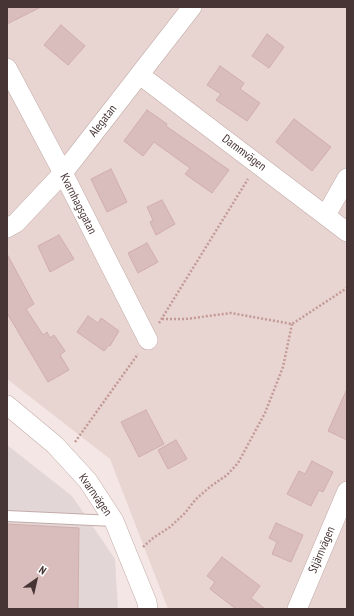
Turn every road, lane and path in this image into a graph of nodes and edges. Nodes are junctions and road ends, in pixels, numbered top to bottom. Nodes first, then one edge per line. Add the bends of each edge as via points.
1 (192, 7) edge
2 (7, 68) edge
3 (140, 75) junction
4 (258, 164) junction
5 (63, 173) junction
6 (347, 178) edge
7 (326, 215) junction
8 (7, 228) edge
9 (347, 232) edge
10 (347, 288) edge
11 (161, 319) junction
12 (292, 324) junction
13 (148, 340) junction
14 (7, 405) edge
15 (65, 455) junction
16 (347, 491) edge
17 (7, 516) edge
18 (114, 521) junction
19 (129, 559) junction
20 (148, 609) edge
21 (297, 609) edge

1 - 3 street, Alegatan
2 - 5 street, Kvarnhagsgatan
3 - 4 street, Dammvägen
3 - 5 street, Alegatan
4 - 7 street, Dammvägen
4 - 11 path
5 - 8 street, Alegatan via 16,224
5 - 13 street, Kvarnhagsgatan
6 - 7 street
7 - 9 street, Dammvägen
10 - 12 path
11 - 12 path via 186,319 231,313
11 - 13 path
12 - 19 path via 283,367 265,413 238,463 196,499 170,527
13 - 15 path
14 - 15 street, Kvarnvägen
15 - 18 street, Kvarnvägen via 88,481
16 - 21 street, Stjärnvägen
17 - 18 lane
18 - 19 street, Kvarnvägen
19 - 20 street, Kvarnvägen

